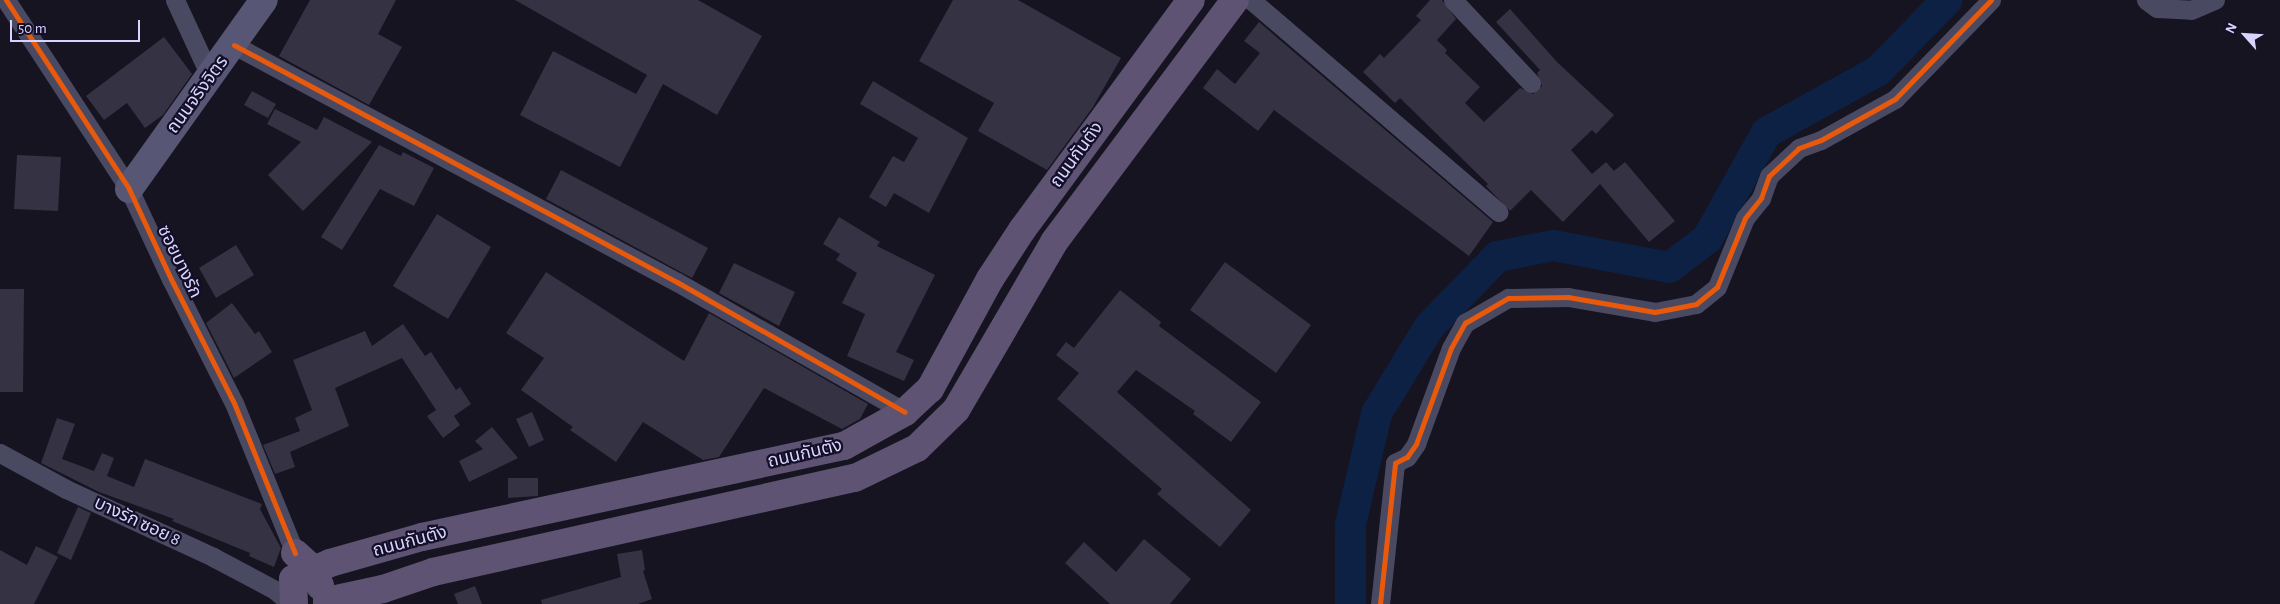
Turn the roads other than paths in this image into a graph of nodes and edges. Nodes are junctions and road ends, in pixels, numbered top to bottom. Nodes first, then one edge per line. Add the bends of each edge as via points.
1 (6, 0) edge
2 (174, 0) edge
3 (264, 0) edge
4 (1191, 0) edge
5 (1235, 0) edge
6 (1251, 0) edge
7 (1453, 0) edge
8 (1991, 0) edge
9 (2146, 0) edge
10 (2215, 0) edge
11 (234, 45) junction
12 (211, 78) junction
13 (1531, 83) dead end
14 (1062, 175) junction
15 (129, 188) junction
16 (1089, 194) junction
17 (1498, 212) dead end
18 (905, 412) junction
19 (874, 430) junction
20 (0, 453) edge
21 (889, 462) junction
22 (422, 537) junction
23 (420, 576) junction
24 (293, 583) edge
25 (321, 603) edge
26 (382, 604) edge
27 (1380, 604) edge

1 - 15 street, ซอยบางรัก
2 - 12 street
3 - 11 street, ถนนจริงจิตร
4 - 14 main road, ถนนกันตัง
5 - 16 main road, ถนนกันตัง
6 - 17 street
7 - 13 street
8 - 27 street via 1895,99 1799,148 1769,176 1761,198 1745,218 1717,287 1696,304 1655,312 1568,297 1508,298 1465,324 1451,348 1416,444 1407,457 1395,463
9 - 10 street via 2157,8 2191,10
11 - 12 street, ถนนจริงจิตร
11 - 18 street via 677,282
12 - 15 street, ถนนจริงจิตร
14 - 16 main road
14 - 18 main road, ถนนกันตัง via 990,278 930,389
15 - 24 street, ซอยบางรัก via 234,403
16 - 21 main road, ถนนกันตัง via 1054,242 956,410 917,448
18 - 19 main road, ถนนกันตัง
19 - 21 main road
19 - 22 main road, ถนนกันตัง via 844,446
20 - 24 street, บางรัก ซอย 8 via 66,489
21 - 23 main road, ถนนกันตัง via 855,478
22 - 23 main road
22 - 24 main road, ถนนกันตัง
23 - 25 main road, ถนนกันตัง
23 - 26 main road
24 - 25 main road

